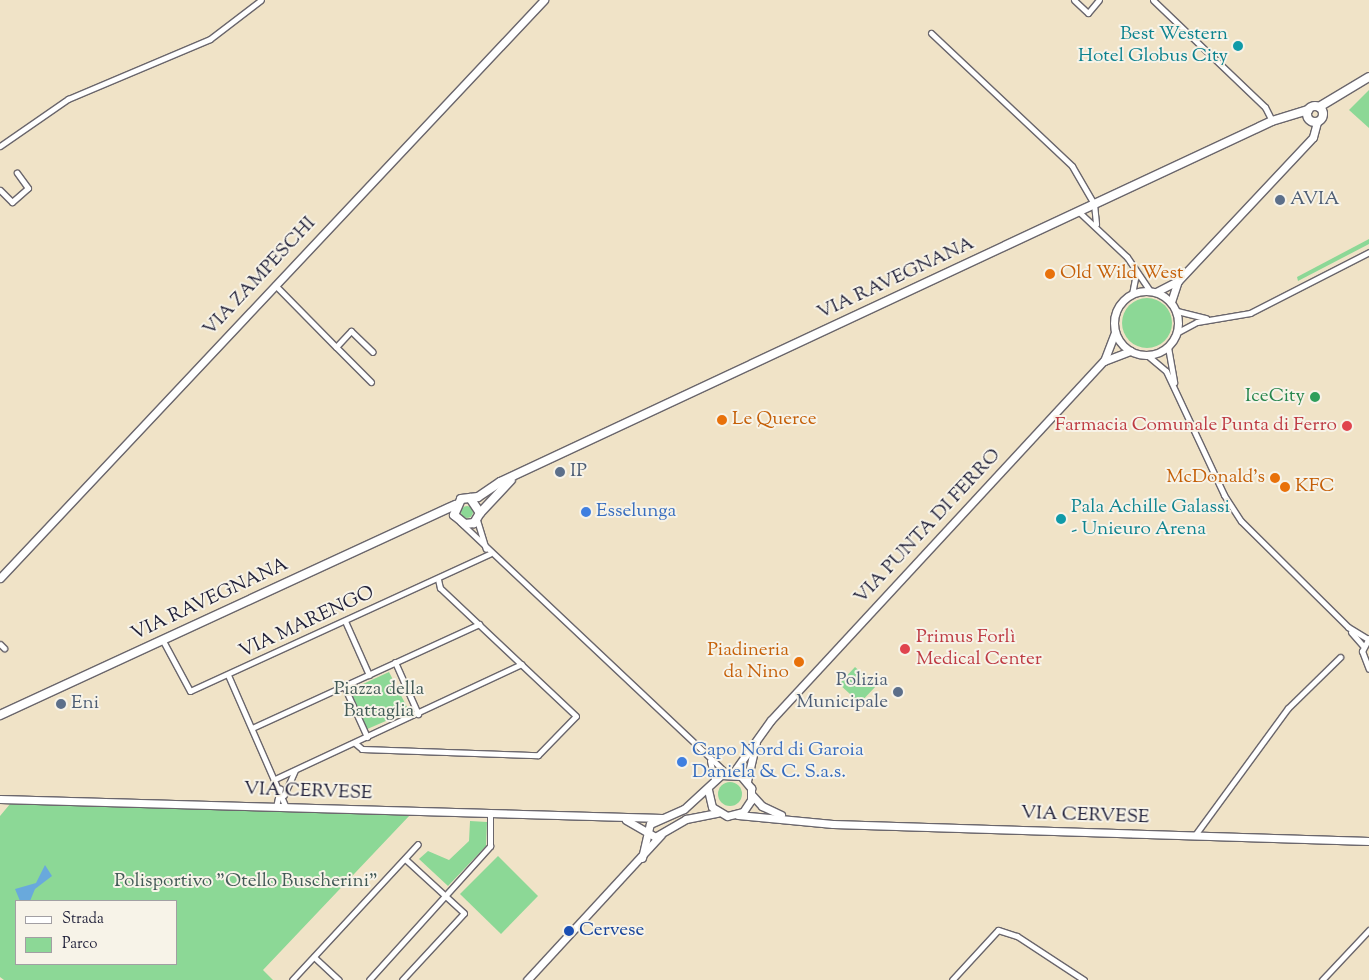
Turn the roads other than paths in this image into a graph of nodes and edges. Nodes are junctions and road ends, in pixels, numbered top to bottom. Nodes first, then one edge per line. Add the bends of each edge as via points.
1 (261, 0) edge
2 (544, 0) edge
3 (1074, 0) edge
4 (1099, 0) edge
5 (1153, 0) edge
6 (931, 33) dead end
7 (1369, 77) edge
8 (1321, 109) junction
9 (1308, 112) junction
10 (1272, 121) junction
11 (1315, 122) junction
12 (0, 146) edge
13 (17, 174) dead end
14 (0, 190) edge
15 (1094, 204) junction
16 (1078, 212) junction
17 (1096, 224) junction
18 (1369, 252) edge
19 (1136, 273) junction
20 (1178, 280) junction
21 (275, 285) junction
22 (1153, 291) junction
23 (1132, 294) junction
24 (1171, 302) junction
25 (1176, 311) junction
26 (1224, 318) junction
27 (1115, 330) junction
28 (1178, 332) junction
29 (336, 347) junction
30 (1168, 347) junction
31 (1130, 351) junction
32 (373, 352) dead end
33 (1147, 355) junction
34 (1104, 361) junction
35 (370, 382) dead end
36 (1179, 397) junction
37 (512, 478) junction
38 (470, 498) junction
39 (455, 505) junction
40 (432, 513) junction
41 (479, 516) junction
42 (458, 520) junction
43 (488, 552) junction
44 (0, 578) edge
45 (438, 579) junction
46 (345, 621) junction
47 (478, 624) junction
48 (1348, 627) junction
49 (1369, 638) edge
50 (162, 639) junction
51 (1363, 646) junction
52 (1340, 658) dead end
53 (395, 662) junction
54 (522, 664) junction
55 (1369, 669) edge
56 (228, 675) junction
57 (369, 675) junction
58 (344, 686) junction
59 (0, 714) edge
60 (418, 714) junction
61 (252, 728) junction
62 (367, 737) junction
63 (758, 737) junction
64 (355, 743) junction
65 (708, 759) junction
66 (295, 770) junction
67 (729, 773) junction
68 (275, 778) junction
69 (714, 779) junction
70 (747, 781) junction
71 (280, 788) junction
72 (708, 789) junction
73 (752, 793) junction
74 (284, 795) junction
75 (0, 799) edge
76 (276, 807) junction
77 (286, 808) junction
78 (717, 813) junction
79 (490, 814) junction
80 (738, 815) junction
81 (616, 817) junction
82 (662, 818) junction
83 (801, 821) junction
84 (647, 833) junction
85 (661, 835) junction
86 (1195, 835) junction
87 (1369, 841) edge
88 (418, 844) dead end
89 (642, 858) junction
90 (406, 859) junction
91 (448, 896) junction
92 (1369, 930) edge
93 (314, 957) junction
94 (292, 980) edge
95 (339, 980) edge
96 (369, 980) edge
97 (402, 980) edge
98 (527, 980) edge
99 (952, 980) edge
100 (1084, 980) edge
101 (1322, 980) edge

1 - 12 street via 210,40 68,99
2 - 21 street, VIA ZAMPESCHI
3 - 4 street via 1088,13
5 - 10 street via 1265,108
6 - 15 street via 1072,166
7 - 8 main road
8 - 9 main road, VIA RAVEGNANA
8 - 11 main road
9 - 10 main road, VIA RAVEGNANA via 1295,112
9 - 11 main road
10 - 15 main road, VIA RAVEGNANA
11 - 20 street via 1313,137
13 - 14 street via 28,188 12,202
15 - 16 main road, VIA RAVEGNANA
15 - 17 street
16 - 17 street
16 - 37 main road, VIA RAVEGNANA
17 - 19 street
18 - 26 street via 1260,308
19 - 22 street
19 - 23 street
20 - 22 street
20 - 24 street
21 - 29 street
21 - 44 street, VIA ZAMPESCHI
22 - 23 street
22 - 24 street
23 - 27 street via 1117,309
24 - 25 street
25 - 26 street via 1194,318
25 - 28 street
26 - 28 street via 1189,324
27 - 31 street
27 - 34 street
28 - 30 street
29 - 32 street via 351,331
29 - 35 street
30 - 33 street
30 - 36 street
31 - 33 street
31 - 34 street, VIA PUNTA DI FERRO
33 - 36 street via 1166,371
34 - 63 street, VIA PUNTA DI FERRO
36 - 48 street via 1224,495 1241,521
37 - 38 main road, VIA RAVEGNANA
37 - 41 main road, VIA RAVEGNANA
38 - 39 main road, VIA RAVEGNANA
38 - 41 main road
39 - 40 main road, VIA RAVEGNANA
39 - 42 main road
40 - 42 main road
40 - 50 main road, VIA RAVEGNANA
41 - 42 main road
41 - 43 street
42 - 43 street
43 - 45 street, VIA MARENGO
43 - 65 street
45 - 46 street, VIA MARENGO
45 - 47 street via 440,588
46 - 56 street, VIA MARENGO
46 - 57 street
47 - 53 street
47 - 54 street
48 - 49 street
48 - 51 street
49 - 51 street
50 - 56 street, VIA MARENGO via 187,690
50 - 59 main road, VIA RAVEGNANA
51 - 55 street
52 - 86 street via 1288,708
53 - 57 street
53 - 60 street
54 - 60 street
54 - 64 street via 576,716 538,755 362,749
56 - 61 street
57 - 58 street
58 - 61 street
58 - 62 street
60 - 62 street
61 - 68 street
62 - 64 street
63 - 67 street, VIA PUNTA DI FERRO
63 - 70 street, VIA PUNTA DI FERRO
64 - 66 street
65 - 67 street
65 - 69 street
66 - 68 street
66 - 74 street
67 - 69 street
67 - 70 street
68 - 71 street
69 - 72 street, VIA CERVESE
70 - 73 street, VIA CERVESE
71 - 74 street
71 - 76 street
72 - 78 street via 710,803
72 - 82 street, VIA CERVESE via 684,809
73 - 80 street via 748,806
73 - 83 street, VIA CERVESE via 762,806
74 - 77 street
75 - 76 street, VIA CERVESE
76 - 77 street, VIA CERVESE
77 - 79 street, VIA CERVESE
78 - 80 street, VIA CERVESE
78 - 85 street, VIA CERVESE via 686,819
79 - 81 street, VIA CERVESE
79 - 91 street via 490,846
80 - 83 street, VIA CERVESE
81 - 82 street, VIA CERVESE
81 - 84 street, VIA CERVESE via 635,823
82 - 84 street, VIA CERVESE via 650,824
83 - 86 street, VIA CERVESE
84 - 85 street, VIA CERVESE
84 - 89 street
85 - 89 street
86 - 87 street, VIA CERVESE
88 - 90 street
89 - 98 street
90 - 91 street
90 - 93 street
91 - 96 street
91 - 97 street via 464,913
92 - 101 street
93 - 94 street
93 - 95 street
99 - 100 street via 989,936 1007,930

